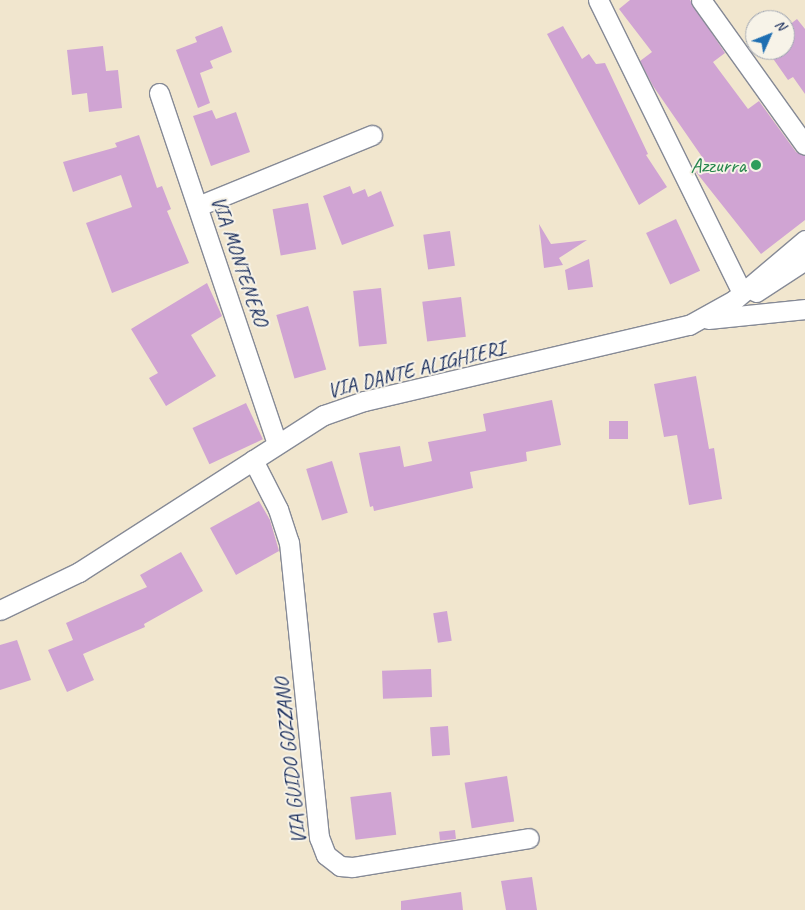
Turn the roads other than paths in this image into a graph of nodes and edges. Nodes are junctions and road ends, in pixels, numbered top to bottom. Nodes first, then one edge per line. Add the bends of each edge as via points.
1 (598, 0) edge
2 (701, 0) edge
3 (158, 93) dead end
4 (372, 135) dead end
5 (805, 145) edge
6 (198, 206) junction
7 (805, 240) edge
8 (805, 260) edge
9 (738, 297) junction
10 (805, 309) edge
11 (701, 320) junction
12 (278, 444) junction
13 (253, 460) junction
14 (0, 610) edge
15 (529, 838) dead end

1 - 9 street
2 - 5 street
3 - 6 street, VIA MONTENERO
4 - 6 street
6 - 12 street, VIA MONTENERO
7 - 9 street, VIA DANTE ALIGHIERI
8 - 9 street via 767,287
9 - 11 street, VIA DANTE ALIGHIERI
10 - 11 street
11 - 12 street, VIA DANTE ALIGHIERI via 668,331 356,403 314,421
12 - 13 street, VIA DANTE ALIGHIERI
13 - 14 street, VIA DANTE ALIGHIERI via 79,572
13 - 15 street, VIA GUIDO GOZZANO via 278,509 291,555 319,837 326,855 340,866 352,867

